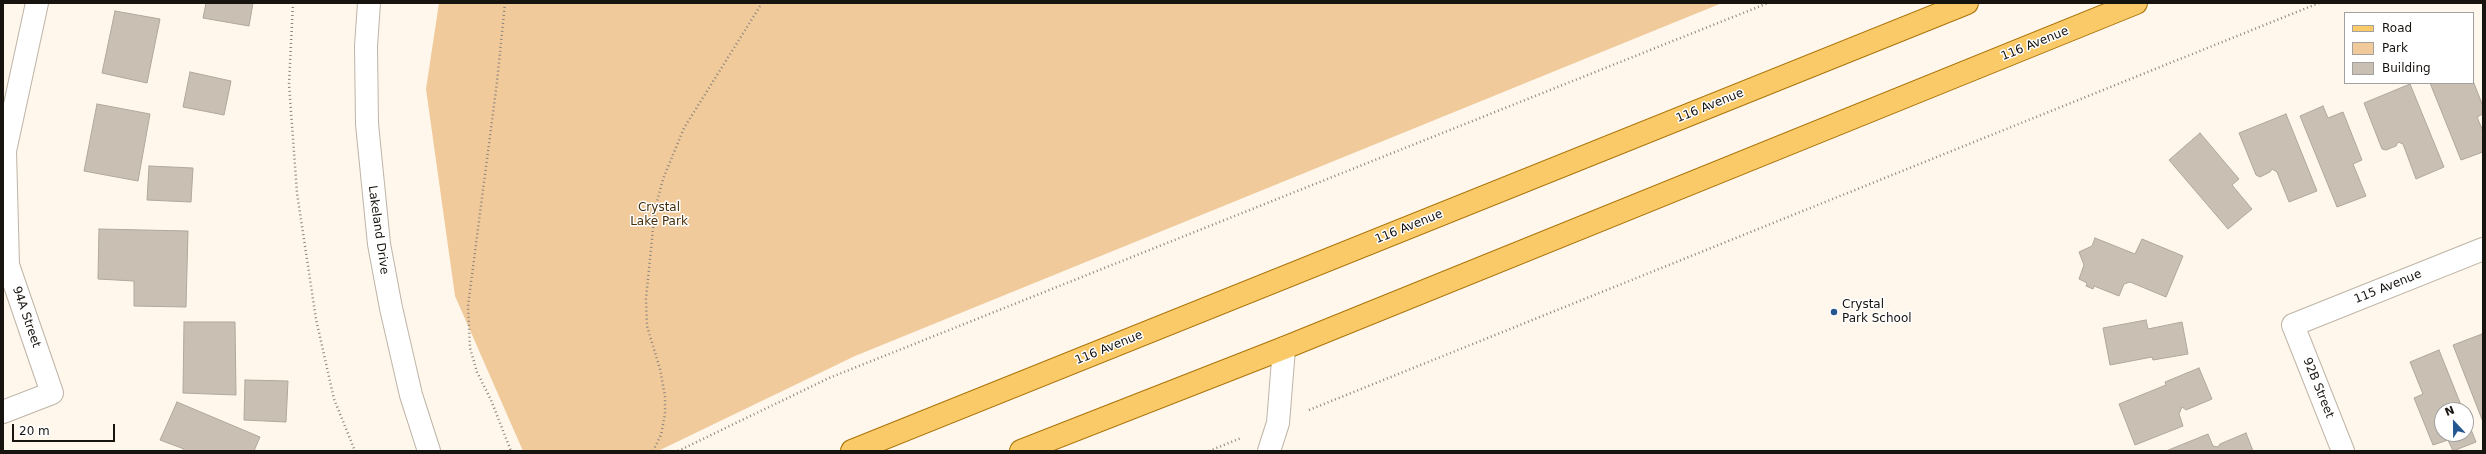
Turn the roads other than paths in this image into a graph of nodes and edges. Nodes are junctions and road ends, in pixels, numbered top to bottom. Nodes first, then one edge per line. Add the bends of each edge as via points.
1 (37, 3) edge
2 (369, 3) edge
3 (1967, 3) edge
4 (2136, 3) edge
5 (2483, 249) edge
6 (2293, 325) joint
7 (1284, 348) junction
8 (3, 412) edge
9 (429, 451) edge
10 (852, 451) edge
11 (1021, 451) edge
12 (1269, 451) edge
13 (2343, 451) edge

1 - 8 street, 94A Street via 5,151 8,265 52,393
2 - 9 street, Lakeland Drive via 366,46 367,124 379,244 411,395
3 - 10 main road, 116 Avenue
4 - 7 main road, 116 Avenue
5 - 6 street, 115 Avenue
6 - 13 street, 92B Street
7 - 11 main road, 116 Avenue
7 - 12 street via 1278,423

